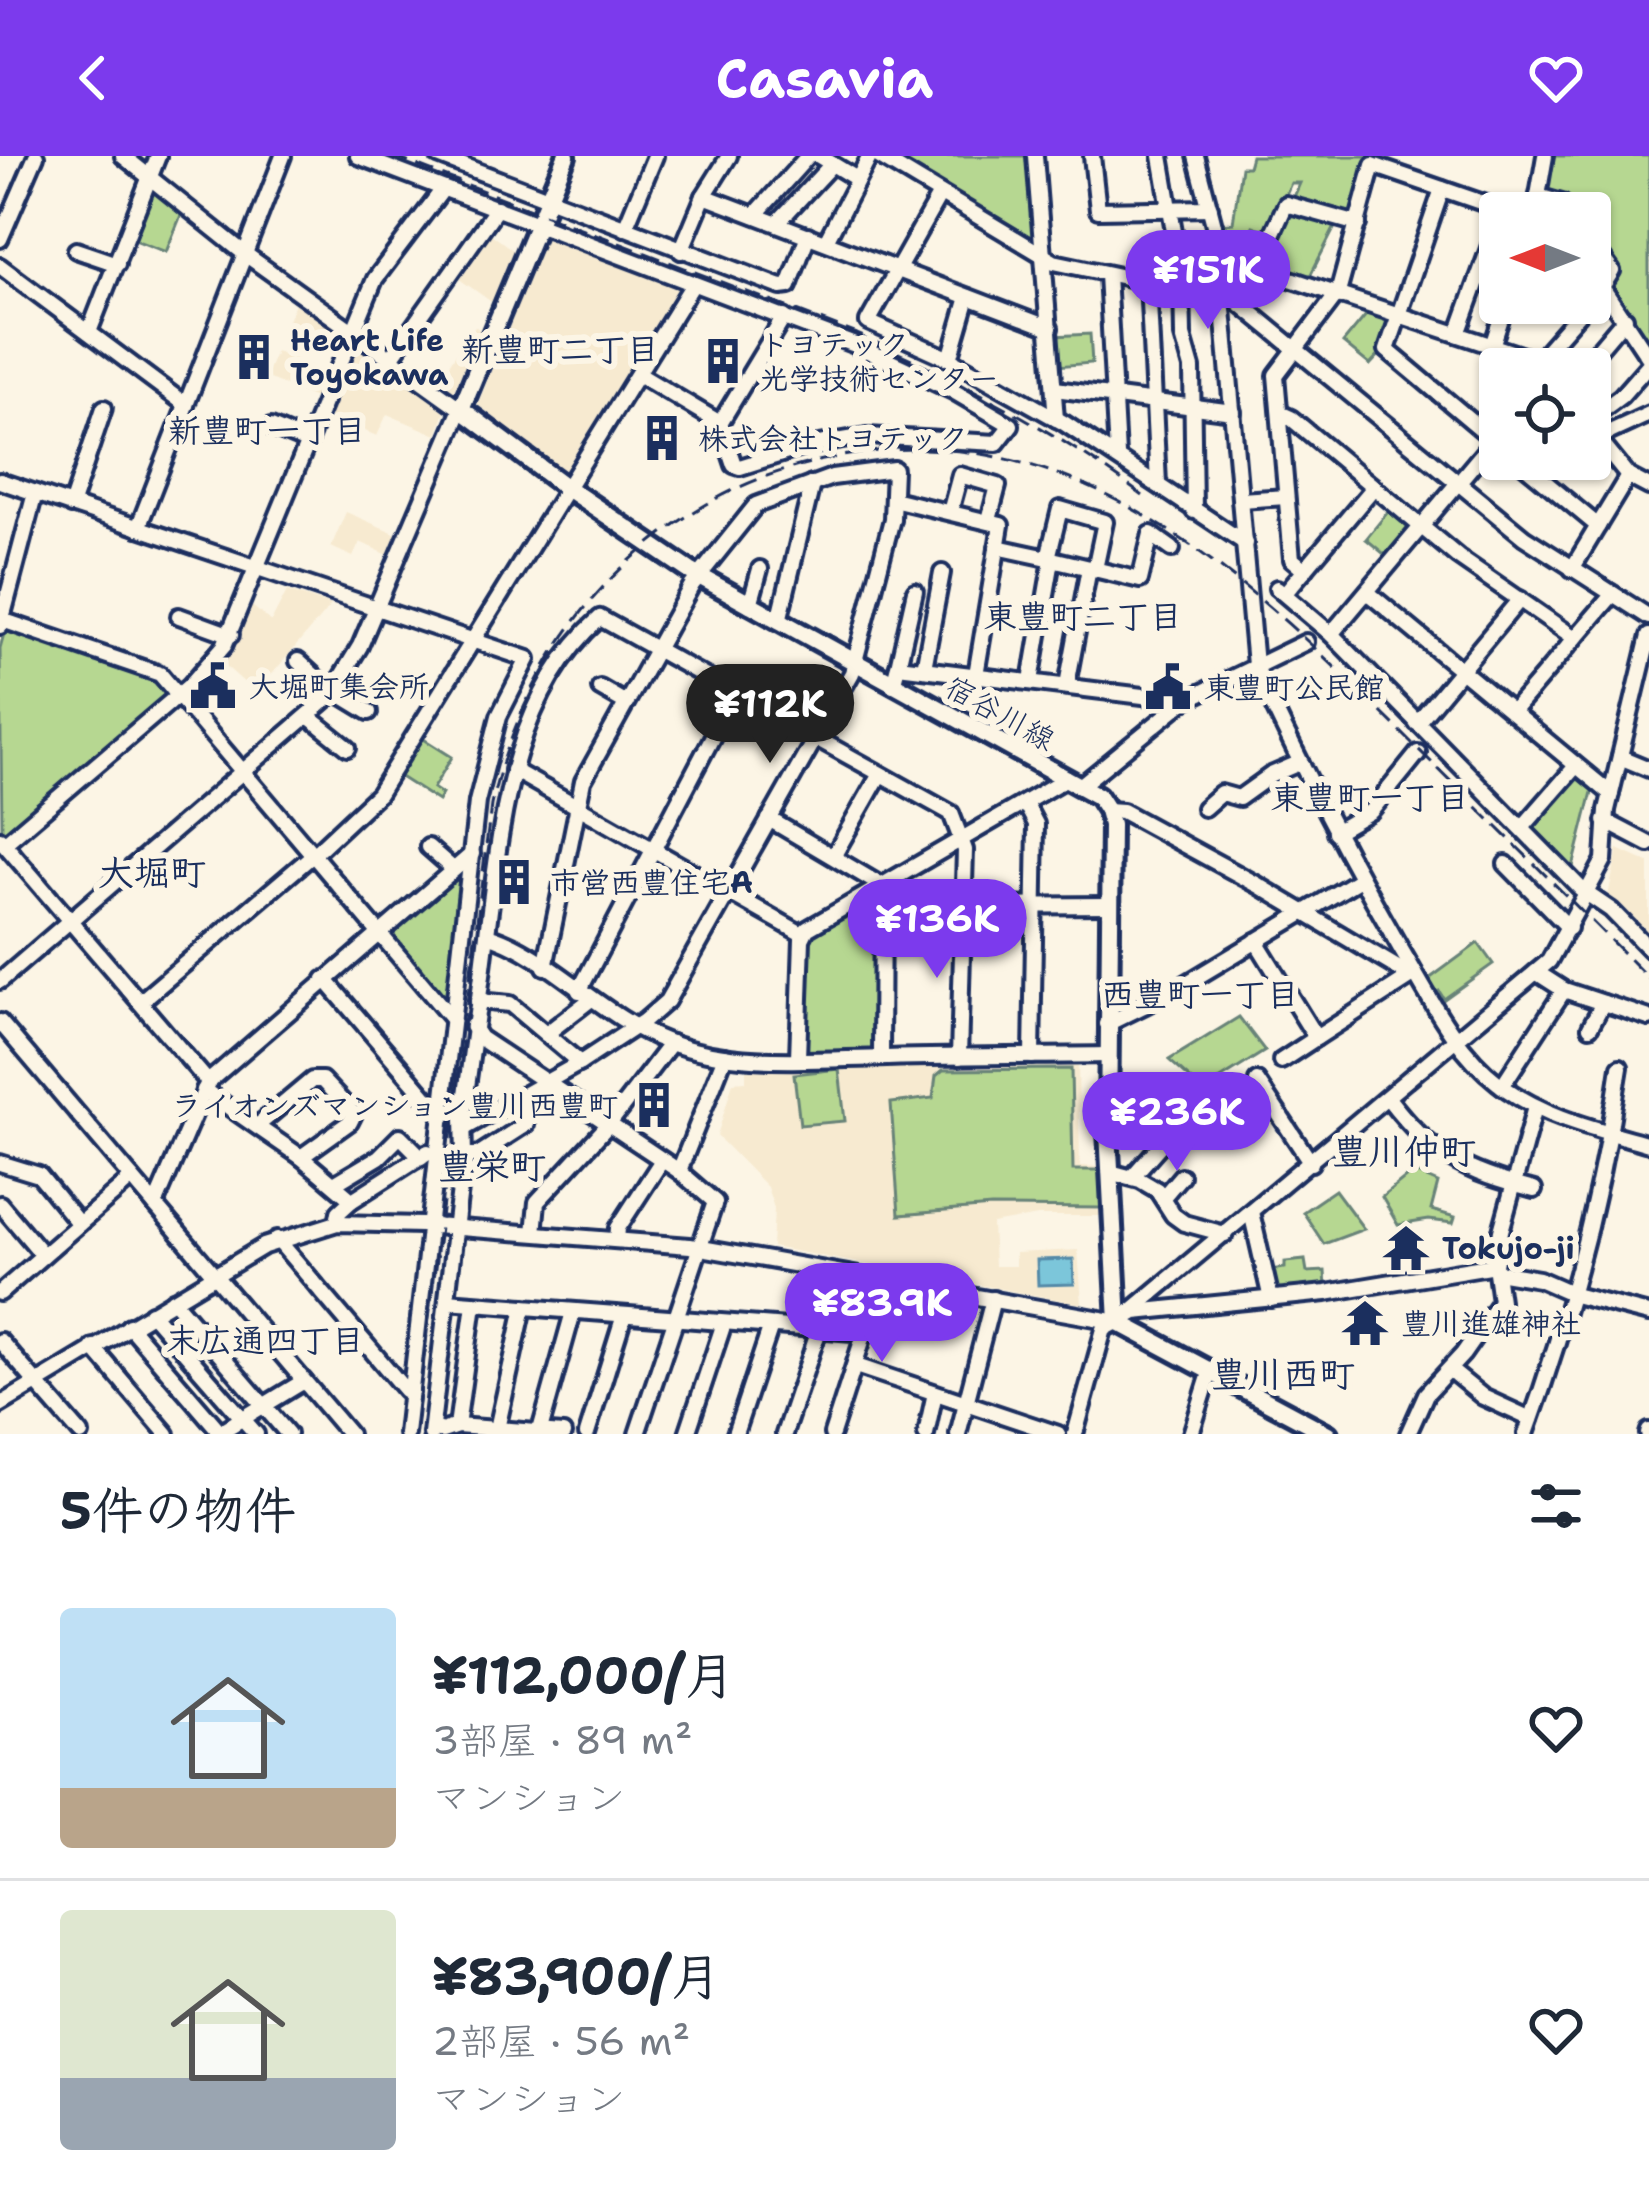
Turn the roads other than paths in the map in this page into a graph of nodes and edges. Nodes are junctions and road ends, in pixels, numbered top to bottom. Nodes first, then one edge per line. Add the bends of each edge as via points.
1 (36, 156) edge
2 (123, 156) edge
3 (158, 156) edge
4 (283, 156) edge
5 (358, 156) edge
6 (438, 156) edge
7 (566, 156) edge
8 (655, 156) edge
9 (730, 156) edge
10 (808, 156) edge
11 (874, 156) edge
12 (1035, 156) edge
13 (1093, 156) edge
14 (1161, 156) edge
15 (1196, 156) edge
16 (1545, 156) edge
17 (825, 160) edge
18 (467, 161) edge
19 (149, 178) junction
20 (857, 179) junction
21 (443, 189) junction
22 (1442, 189) junction
23 (1539, 192) edge
24 (940, 194) junction
25 (704, 196) junction
26 (548, 199) junction
27 (1479, 204) edge
28 (497, 208) junction
29 (1169, 208) junction
30 (1210, 208) junction
31 (755, 214) junction
32 (777, 223) junction
33 (538, 224) junction
34 (1358, 224) junction
35 (625, 228) junction
36 (808, 235) junction
37 (0, 239) edge
38 (826, 241) junction
39 (76, 250) dead end
40 (682, 251) junction
41 (245, 254) junction
42 (1218, 254) junction
43 (1043, 256) junction
44 (117, 264) junction
45 (1258, 265) junction
46 (0, 266) edge
47 (898, 268) junction
48 (1107, 274) junction
49 (1479, 279) edge
50 (1148, 281) junction
51 (693, 284) junction
52 (1183, 288) junction
53 (1338, 293) junction
54 (1222, 296) junction
55 (968, 297) junction
56 (1611, 308) edge
57 (1399, 314) junction
58 (784, 317) junction
59 (1625, 318) junction
60 (1500, 324) edge
61 (1571, 324) edge
62 (1050, 328) junction
63 (89, 332) junction
64 (353, 332) junction
65 (1458, 334) junction
66 (1184, 341) junction
67 (1152, 344) junction
68 (1492, 346) junction
69 (1293, 348) junction
70 (1496, 348) edge
71 (1551, 348) edge
72 (1600, 348) edge
73 (391, 358) junction
74 (950, 359) junction
75 (1649, 361) edge
76 (638, 374) junction
77 (1055, 389) junction
78 (1621, 395) junction
79 (1114, 397) junction
80 (1155, 402) junction
81 (1611, 403) edge
82 (186, 405) junction
83 (1193, 407) junction
84 (104, 409) dead end
85 (461, 409) junction
86 (1233, 412) junction
87 (1280, 413) junction
88 (1647, 416) edge
89 (1056, 418) junction
90 (1479, 422) edge
91 (720, 423) junction
92 (271, 427) dead end
93 (1611, 428) edge
94 (309, 443) junction
95 (1117, 455) junction
96 (1611, 455) edge
97 (1479, 459) edge
98 (1628, 476) junction
99 (1542, 480) edge
100 (0, 481) edge
101 (812, 484) junction
102 (1158, 484) junction
103 (1457, 484) junction
104 (1374, 487) junction
105 (1649, 487) edge
106 (567, 488) junction
107 (35, 493) junction
108 (1286, 497) junction
109 (893, 499) junction
110 (1241, 500) junction
111 (71, 506) junction
112 (1195, 511) junction
113 (950, 512) junction
114 (988, 520) junction
115 (1421, 526) junction
116 (1598, 526) junction
117 (138, 528) junction
118 (1245, 543) junction
119 (997, 548) junction
120 (1172, 549) dead end
121 (1050, 559) junction
122 (1092, 568) junction
123 (259, 569) junction
124 (760, 569) dead end
125 (1572, 569) junction
126 (1305, 570) junction
127 (942, 572) dead end
128 (698, 576) junction
129 (915, 591) dead end
130 (1367, 592) junction
131 (1612, 594) junction
132 (1520, 599) junction
133 (750, 605) junction
134 (376, 609) junction
135 (178, 616) dead end
136 (1649, 617) edge
137 (778, 621) junction
138 (1, 623) edge
139 (1331, 634) junction
140 (231, 635) junction
141 (1649, 636) edge
142 (1575, 638) junction
143 (472, 641) junction
144 (1306, 641) dead end
145 (656, 649) junction
146 (298, 662) dead end
147 (854, 663) junction
148 (1255, 665) junction
149 (898, 666) junction
150 (924, 668) junction
151 (1462, 670) junction
152 (976, 675) junction
153 (1031, 681) junction
154 (892, 685) junction
155 (1067, 685) junction
156 (600, 688) dead end
157 (333, 691) junction
158 (178, 694) junction
159 (735, 694) junction
160 (1184, 701) junction
161 (626, 703) junction
162 (369, 712) dead end
163 (1512, 712) junction
164 (308, 716) junction
165 (1417, 723) junction
166 (815, 737) junction
167 (347, 748) dead end
168 (1418, 753) dead end
169 (1620, 757) junction
170 (1300, 763) junction
171 (1576, 766) junction
172 (1649, 769) edge
173 (513, 770) junction
174 (245, 771) junction
175 (880, 774) junction
176 (1072, 783) junction
177 (1611, 794) junction
178 (1025, 803) junction
179 (575, 805) junction
180 (1204, 808) dead end
181 (1107, 810) junction
182 (769, 819) junction
183 (1605, 820) junction
184 (1522, 828) junction
185 (1335, 832) junction
186 (962, 840) junction
187 (2, 842) edge
188 (1649, 844) edge
189 (428, 847) dead end
190 (653, 849) junction
191 (314, 854) junction
192 (472, 854) junction
193 (833, 855) junction
194 (1506, 864) dead end
195 (453, 869) junction
196 (1360, 879) junction
197 (881, 886) junction
198 (728, 892) junction
199 (1587, 893) junction
200 (1110, 905) junction
201 (963, 906) junction
202 (1035, 906) junction
203 (1301, 913) junction
204 (70, 921) junction
205 (1569, 928) junction
206 (380, 932) junction
207 (802, 934) junction
208 (487, 935) junction
209 (1256, 941) junction
210 (1649, 949) edge
211 (545, 967) junction
212 (1537, 972) junction
213 (1415, 974) junction
214 (325, 979) junction
215 (0, 981) edge
216 (1564, 990) junction
217 (585, 996) junction
218 (478, 1001) junction
219 (140, 1002) junction
220 (1603, 1003) junction
221 (1649, 1018) edge
222 (0, 1022) edge
223 (454, 1024) junction
224 (1107, 1024) junction
225 (633, 1027) junction
226 (1590, 1027) dead end
227 (475, 1030) junction
228 (546, 1034) junction
229 (1316, 1038) junction
230 (1456, 1040) junction
231 (670, 1043) junction
232 (1108, 1055) junction
233 (725, 1056) junction
234 (1032, 1056) junction
235 (959, 1057) junction
236 (798, 1058) junction
237 (881, 1058) junction
238 (1280, 1061) dead end
239 (580, 1063) junction
240 (1620, 1067) dead end
241 (1257, 1081) dead end
242 (546, 1082) junction
243 (206, 1086) junction
244 (1502, 1086) junction
245 (1388, 1098) junction
246 (512, 1102) junction
247 (1535, 1107) junction
248 (443, 1117) junction
249 (609, 1124) junction
250 (1178, 1125) dead end
251 (257, 1126) junction
252 (465, 1128) junction
253 (1608, 1132) junction
254 (441, 1144) junction
255 (1649, 1144) edge
256 (464, 1155) junction
257 (301, 1157) junction
258 (421, 1157) junction
259 (662, 1160) junction
260 (0, 1163) edge
261 (1311, 1163) junction
262 (679, 1171) junction
263 (1110, 1172) junction
264 (1181, 1176) dead end
265 (1132, 1177) junction
266 (132, 1178) junction
267 (334, 1184) junction
268 (1512, 1184) junction
269 (1534, 1190) dead end
270 (1164, 1196) junction
271 (351, 1201) junction
272 (0, 1204) edge
273 (155, 1205) junction
274 (1251, 1212) junction
275 (337, 1222) junction
276 (80, 1224) junction
277 (430, 1226) junction
278 (454, 1228) junction
279 (534, 1233) junction
280 (1226, 1234) junction
281 (277, 1239) junction
282 (617, 1240) junction
283 (700, 1247) junction
284 (43, 1255) junction
285 (1496, 1269) junction
286 (1515, 1273) junction
287 (214, 1275) junction
288 (882, 1279) junction
289 (1571, 1292) junction
290 (0, 1293) edge
291 (993, 1299) junction
292 (1270, 1299) junction
293 (173, 1300) junction
294 (447, 1301) junction
295 (1500, 1301) junction
296 (474, 1304) junction
297 (524, 1307) junction
298 (573, 1312) junction
299 (152, 1313) junction
300 (1649, 1314) edge
301 (624, 1315) junction
302 (674, 1319) junction
303 (1118, 1322) junction
304 (724, 1323) junction
305 (129, 1326) junction
306 (771, 1326) junction
307 (819, 1330) junction
308 (866, 1334) junction
309 (0, 1340) edge
310 (93, 1347) junction
311 (856, 1366) junction
312 (1450, 1370) junction
313 (1210, 1373) junction
314 (304, 1381) junction
315 (37, 1382) junction
316 (411, 1391) junction
317 (934, 1394) junction
318 (964, 1402) junction
319 (263, 1405) junction
320 (0, 1406) edge
321 (242, 1418) junction
322 (497, 1429) junction
323 (1530, 1430) edge
324 (441, 1431) edge
325 (220, 1433) edge
326 (539, 1433) edge
327 (81, 1434) edge
328 (167, 1434) edge
329 (256, 1434) edge
330 (288, 1434) edge
331 (349, 1434) edge
332 (406, 1434) edge
333 (562, 1434) edge
334 (587, 1434) edge
335 (637, 1434) edge
336 (686, 1434) edge
337 (735, 1434) edge
338 (784, 1434) edge
339 (832, 1434) edge
340 (926, 1434) edge
341 (958, 1434) edge
342 (1058, 1434) edge
343 (1075, 1434) edge
344 (1191, 1434) edge
345 (1328, 1434) edge
346 (1408, 1434) edge

1 - 37 street
2 - 19 street
3 - 19 street
4 - 41 street
5 - 21 street
6 - 18 street
7 - 26 main road
8 - 35 street
9 - 25 street
10 - 31 street
11 - 20 street
11 - 24 street
12 - 43 street
13 - 29 street via 1098,210
14 - 29 street
15 - 30 street
16 - 23 street
17 - 20 street
17 - 32 street
18 - 26 street
19 - 41 street
19 - 44 street
20 - 38 street
21 - 28 street
21 - 64 street via 375,279
22 - 27 street
22 - 34 street via 1373,165
22 - 57 street
24 - 43 street
24 - 47 street
25 - 31 street
25 - 40 street
26 - 33 main road
26 - 35 street
28 - 33 street
28 - 73 street
29 - 30 street
29 - 52 street
30 - 42 street
31 - 32 street
32 - 36 street
33 - 51 street
33 - 85 main road
34 - 45 street via 1286,204
34 - 53 street
35 - 40 street
36 - 38 street
36 - 40 street via 789,286
38 - 47 street
39 - 44 street
41 - 64 street
41 - 82 street
42 - 45 street
42 - 54 street
43 - 48 street
43 - 62 street
44 - 63 street
45 - 53 street
46 - 63 street
47 - 55 street
47 - 74 street via 868,322
48 - 50 street
48 - 79 street
49 - 65 street
50 - 52 street
50 - 67 street
51 - 58 street
51 - 76 street
52 - 54 street
52 - 66 street
53 - 57 street
53 - 69 street
54 - 69 street
54 - 86 street
55 - 62 street
55 - 74 street
56 - 59 street
57 - 65 street
57 - 90 street via 1388,350
58 - 91 street
58 - 91 street via 1011,425 997,443 867,436 740,467
59 - 72 street
59 - 75 street
60 - 68 street
61 - 71 street
62 - 77 street
63 - 82 street
64 - 73 street
64 - 94 street
65 - 68 street
66 - 67 street
66 - 83 street
67 - 80 street
68 - 70 street
69 - 87 street via 1276,375
69 - 103 street
73 - 85 street
74 - 89 street
75 - 78 street
76 - 91 street
76 - 106 street
77 - 79 street
77 - 89 street
78 - 81 street
78 - 88 street
79 - 80 street
79 - 95 street
80 - 83 street
80 - 102 street
82 - 117 street
83 - 86 street
83 - 112 street
84 - 111 street
85 - 106 main road, 宿谷川線
85 - 134 street
86 - 110 street
87 - 104 street
87 - 108 street
88 - 93 street
89 - 95 street
92 - 94 street
94 - 123 street
95 - 102 street
96 - 98 street
97 - 103 street
98 - 105 street
98 - 116 street
99 - 116 street
100 - 107 street
101 - 109 street via 894,469
101 - 128 street via 756,506
101 - 137 street
102 - 112 street
103 - 115 street
103 - 125 street
104 - 115 street
104 - 126 street
106 - 128 main road, 宿谷川線
106 - 143 street
107 - 111 street
107 - 138 street
108 - 110 street
108 - 126 street via 1292,559
109 - 113 street
109 - 147 street
110 - 118 street
111 - 117 street
112 - 118 street
113 - 114 street
113 - 114 street via 960,475 998,486
114 - 119 street via 1001,525
115 - 130 street
115 - 132 street
116 - 125 street
117 - 123 street
118 - 148 street
119 - 121 street
119 - 152 street
120 - 122 street via 1151,534 1140,580
121 - 122 street
121 - 122 street via 1060,509 1106,522
121 - 153 street
122 - 155 street
123 - 134 street
123 - 140 street
124 - 133 street
125 - 131 street
126 - 139 street via 1281,591
127 - 150 street
128 - 133 main road, 宿谷川線
128 - 145 street
129 - 149 street
130 - 139 street
130 - 151 street
131 - 136 street
131 - 142 street
132 - 142 street
132 - 151 street
133 - 137 main road, 宿谷川線
134 - 143 street
134 - 157 street
135 - 140 street
137 - 147 main road, 宿谷川線
138 - 158 street via 160,674
139 - 165 street
140 - 158 street
141 - 169 street
142 - 163 street
143 - 191 street via 390,778
143 - 192 street via 528,659 490,742
144 - 148 street
145 - 159 street
145 - 161 street
145 - 173 street via 600,618 545,691
146 - 157 street
147 - 154 main road, 宿谷川線
147 - 166 street
148 - 160 street
148 - 170 street
149 - 150 street
149 - 154 street
150 - 152 street
151 - 163 street
151 - 165 street
152 - 153 street
153 - 155 street
154 - 176 main road, 宿谷川線
155 - 160 street
156 - 161 street
157 - 162 street
157 - 164 street
158 - 174 street
158 - 187 street
159 - 166 street
159 - 190 street
160 - 176 street
161 - 179 street
163 - 171 street
164 - 167 street
164 - 174 street
165 - 184 street
166 - 175 street
166 - 182 street
168 - 185 street via 1375,807
169 - 172 street
169 - 177 street
170 - 180 street via 1239,798 1221,793
170 - 185 street
171 - 177 street
171 - 184 street
173 - 179 street
173 - 208 street
174 - 191 street
174 - 204 street
175 - 186 street via 951,814
175 - 193 street
176 - 178 street
176 - 181 main road, 宿谷川線
177 - 183 street
178 - 186 street
178 - 202 street via 1036,824
179 - 190 street
179 - 211 street
181 - 200 main road
181 - 203 street via 1122,811
182 - 193 street
182 - 198 street
183 - 188 street
183 - 199 street via 1604,860
184 - 199 street
185 - 196 street
186 - 197 street
186 - 201 street
187 - 204 street
189 - 195 street
190 - 198 street
190 - 217 street
191 - 206 street
191 - 219 street
192 - 195 street
192 - 223 street
193 - 197 street
194 - 205 street
195 - 206 street
196 - 203 street
196 - 213 street
197 - 207 street
197 - 237 street
198 - 207 street
198 - 225 street via 667,1001
199 - 205 street
199 - 210 street
200 - 202 street
200 - 224 main road
201 - 202 street
201 - 235 street
202 - 234 street
203 - 209 street
203 - 213 street
204 - 215 street
204 - 219 street
205 - 212 street
206 - 214 street
206 - 223 street
207 - 236 street
208 - 211 street
208 - 218 street
209 - 224 street
209 - 229 street
211 - 217 street
212 - 216 street
212 - 230 street
213 - 229 street
213 - 230 street
214 - 243 street
214 - 248 street
216 - 220 street
216 - 244 street
217 - 225 street
217 - 228 street
218 - 227 street
218 - 228 street via 510,1004
219 - 243 street
220 - 221 street
220 - 226 street
222 - 266 street
223 - 227 street
223 - 248 street
224 - 232 main road
225 - 231 street
225 - 239 street
227 - 242 street
227 - 252 street
228 - 239 street
229 - 238 street
230 - 244 street
230 - 245 street
231 - 233 street
231 - 249 street
232 - 234 street
232 - 263 main road
233 - 236 street
233 - 262 street
234 - 235 street
235 - 237 street
236 - 237 street
239 - 242 street
240 - 253 street
241 - 261 street
242 - 246 street
242 - 249 street
243 - 251 street
243 - 273 street
244 - 247 street
245 - 261 street
245 - 268 street via 1440,1155
246 - 252 street
246 - 256 street via 526,1124 478,1155
247 - 253 street
247 - 268 street
248 - 254 street
249 - 259 street
249 - 279 street via 537,1202
250 - 265 street
251 - 257 street
251 - 257 street via 322,1080 354,1114
252 - 256 street
253 - 255 street
253 - 289 street
254 - 258 street
254 - 277 street
256 - 278 street
257 - 267 street
258 - 267 street via 400,1136
258 - 271 street
259 - 262 street
259 - 282 street
260 - 276 street via 39,1175
261 - 274 street
262 - 283 street via 715,1202
263 - 265 street
263 - 303 main road
264 - 270 street
265 - 270 street
266 - 273 street
266 - 276 street
267 - 271 street
268 - 269 street
268 - 285 street
270 - 280 street via 1184,1223
271 - 275 street
272 - 284 street
273 - 287 street
274 - 280 street
274 - 292 street
275 - 277 street
275 - 281 street
276 - 284 street
277 - 278 street
277 - 316 street
278 - 279 street
278 - 294 street
279 - 282 street
280 - 303 street
281 - 287 street
281 - 316 street
282 - 283 street
283 - 288 street
283 - 302 street
284 - 290 street
285 - 286 street
285 - 292 street
285 - 295 street
286 - 289 street
286 - 295 street
287 - 293 street
287 - 314 street
288 - 291 street
288 - 308 street
289 - 300 street
289 - 323 street
291 - 303 street
291 - 318 street
292 - 303 street via 1135,1312
293 - 299 street
293 - 319 street
294 - 296 street
294 - 324 street
295 - 312 street
296 - 297 street
296 - 324 street
297 - 298 street
297 - 322 street
298 - 301 street
298 - 326 street
299 - 305 street
299 - 321 street
301 - 302 street
301 - 334 street
302 - 304 street
302 - 335 street
303 - 313 main road
303 - 343 street via 1101,1335
304 - 306 street
304 - 336 street
305 - 310 street
305 - 325 street
306 - 307 street
306 - 337 street
307 - 308 street
307 - 338 street
308 - 311 street
309 - 315 street
310 - 315 street
310 - 328 street
311 - 317 street
311 - 339 street
312 - 323 street
312 - 346 street via 1426,1394
313 - 344 street
313 - 345 main road
314 - 319 street
314 - 331 street
315 - 320 street
315 - 327 street
316 - 332 street
317 - 318 street
317 - 340 street
318 - 341 street
318 - 342 street
319 - 321 street
319 - 330 street
321 - 325 street
321 - 329 street
322 - 324 street
322 - 326 street
326 - 333 street

